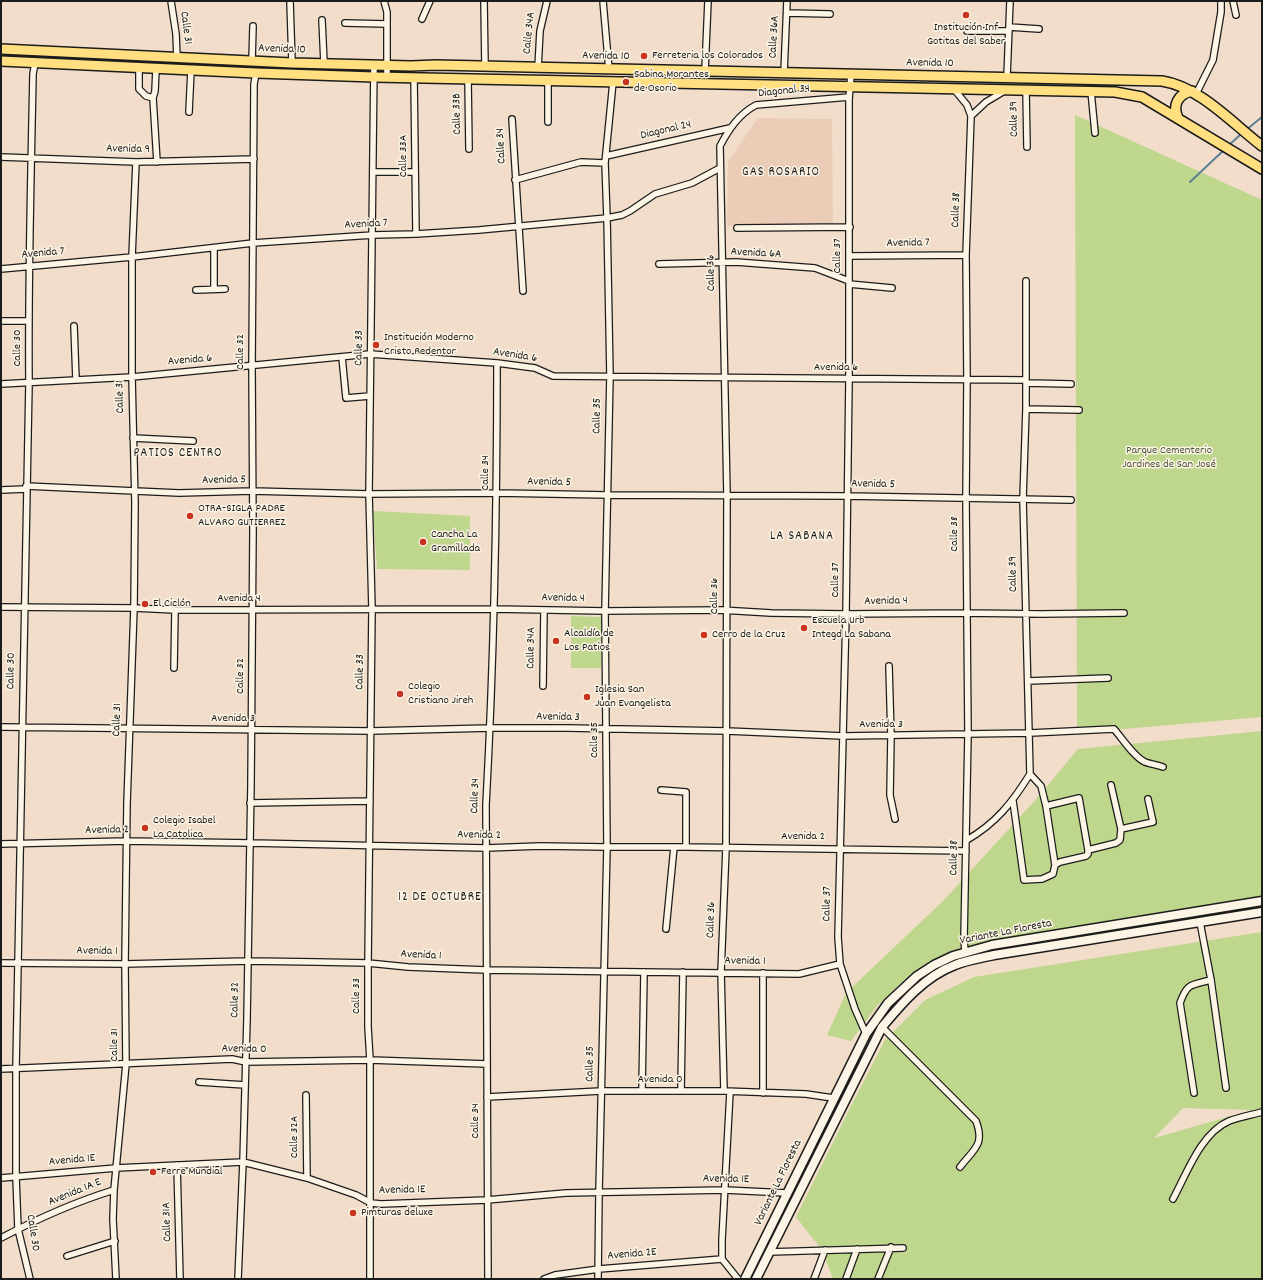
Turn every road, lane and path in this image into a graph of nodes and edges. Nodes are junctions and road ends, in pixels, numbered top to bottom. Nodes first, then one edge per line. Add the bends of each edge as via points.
1 (171, 1) edge
2 (290, 1) edge
3 (384, 1) edge
4 (430, 1) edge
5 (484, 1) edge
6 (546, 1) edge
7 (603, 1) edge
8 (708, 1) edge
9 (788, 1) edge
10 (1010, 1) edge
11 (1221, 1) edge
12 (1233, 1) edge
13 (787, 13) junction
14 (830, 14) dead end
15 (1236, 15) dead end
16 (422, 19) dead end
17 (322, 20) dead end
18 (345, 23) dead end
19 (387, 24) junction
20 (253, 26) dead end
21 (1009, 29) junction
22 (1039, 29) dead end
23 (967, 31) dead end
24 (1, 49) edge
25 (177, 58) junction
26 (1, 61) edge
27 (252, 61) junction
28 (35, 63) junction
29 (292, 63) junction
30 (324, 63) junction
31 (374, 65) junction
32 (387, 65) junction
33 (485, 67) junction
34 (139, 68) junction
35 (538, 68) junction
36 (156, 69) junction
37 (191, 70) junction
38 (609, 70) junction
39 (705, 71) junction
40 (256, 73) junction
41 (784, 73) junction
42 (851, 74) junction
43 (386, 76) junction
44 (374, 77) junction
45 (1007, 77) junction
46 (414, 78) junction
47 (468, 79) junction
48 (548, 80) junction
49 (613, 82) junction
50 (850, 86) junction
51 (953, 88) junction
52 (1008, 89) junction
53 (1026, 90) junction
54 (1091, 91) junction
55 (1194, 93) junction
56 (849, 97) junction
57 (153, 98) junction
58 (189, 112) dead end
59 (971, 116) junction
60 (1178, 118) junction
61 (512, 119) dead end
62 (548, 122) dead end
63 (730, 128) junction
64 (1095, 133) dead end
65 (1262, 146) edge
66 (1026, 147) dead end
67 (469, 149) dead end
68 (606, 156) junction
69 (1, 158) edge
70 (31, 158) junction
71 (254, 159) junction
72 (136, 162) junction
73 (157, 162) junction
74 (605, 163) junction
75 (720, 168) junction
76 (1262, 169) edge
77 (374, 172) junction
78 (415, 172) junction
79 (515, 180) junction
80 (607, 218) junction
81 (518, 226) junction
82 (850, 227) junction
83 (737, 228) dead end
84 (416, 234) junction
85 (373, 235) junction
86 (253, 243) junction
87 (214, 248) junction
88 (966, 255) junction
89 (850, 256) junction
90 (132, 257) junction
91 (723, 263) junction
92 (659, 264) dead end
93 (30, 266) junction
94 (1, 269) edge
95 (1026, 280) dead end
96 (849, 282) junction
97 (892, 288) dead end
98 (214, 289) junction
99 (225, 289) dead end
100 (196, 290) dead end
101 (523, 291) dead end
102 (1, 321) edge
103 (28, 321) junction
104 (74, 326) dead end
105 (370, 354) junction
106 (342, 357) junction
107 (497, 363) junction
108 (252, 366) junction
109 (610, 376) junction
110 (132, 377) junction
111 (725, 378) junction
112 (849, 379) junction
113 (967, 379) junction
114 (76, 380) junction
115 (1026, 382) junction
116 (29, 383) junction
117 (1, 384) edge
118 (1071, 384) dead end
119 (370, 396) junction
120 (1026, 409) junction
121 (1079, 410) dead end
122 (133, 438) junction
123 (193, 441) dead end
124 (26, 488) junction
125 (1, 490) edge
126 (134, 491) junction
127 (252, 491) junction
128 (497, 493) junction
129 (369, 494) junction
130 (608, 495) junction
131 (726, 495) junction
132 (847, 496) junction
133 (966, 498) junction
134 (1023, 499) junction
135 (1071, 500) dead end
136 (1, 607) edge
137 (24, 608) junction
138 (134, 608) junction
139 (372, 609) junction
140 (493, 609) junction
141 (176, 610) junction
142 (252, 610) junction
143 (544, 610) junction
144 (726, 610) junction
145 (605, 611) junction
146 (966, 612) junction
147 (1124, 613) dead end
148 (846, 614) junction
149 (1025, 614) junction
150 (889, 666) dead end
151 (174, 668) dead end
152 (1108, 678) dead end
153 (1028, 681) junction
154 (543, 686) dead end
155 (22, 726) junction
156 (1, 727) edge
157 (129, 728) junction
158 (490, 728) junction
159 (251, 730) junction
160 (371, 730) junction
161 (606, 730) junction
162 (727, 731) junction
163 (1030, 733) junction
164 (968, 734) junction
165 (843, 736) junction
166 (892, 736) junction
167 (1164, 767) dead end
168 (1030, 774) junction
169 (1111, 785) dead end
170 (661, 790) dead end
171 (1148, 800) dead end
172 (370, 801) junction
173 (1012, 801) junction
174 (250, 804) junction
175 (1046, 806) junction
176 (895, 820) dead end
177 (1121, 829) junction
178 (966, 840) junction
179 (127, 841) junction
180 (250, 842) junction
181 (1, 844) edge
182 (20, 844) junction
183 (370, 846) junction
184 (607, 847) junction
185 (674, 847) junction
186 (686, 847) junction
187 (486, 848) junction
188 (726, 848) junction
189 (840, 848) junction
190 (1088, 850) junction
191 (966, 852) junction
192 (1056, 865) junction
193 (1262, 901) edge
194 (1262, 912) edge
195 (1200, 922) junction
196 (666, 929) dead end
197 (992, 945) junction
198 (965, 952) junction
199 (994, 955) junction
200 (248, 961) junction
201 (1, 963) edge
202 (18, 963) junction
203 (368, 963) junction
204 (125, 964) junction
205 (840, 964) junction
206 (486, 970) junction
207 (603, 970) junction
208 (644, 972) junction
209 (683, 972) junction
210 (722, 972) junction
211 (763, 973) junction
212 (1211, 980) junction
213 (882, 1027) junction
214 (866, 1034) junction
215 (370, 1060) junction
216 (246, 1062) junction
217 (126, 1064) junction
218 (487, 1064) junction
219 (16, 1068) junction
220 (1, 1069) edge
221 (200, 1082) dead end
222 (245, 1085) junction
223 (1226, 1088) dead end
224 (601, 1091) junction
225 (642, 1091) junction
226 (681, 1091) junction
227 (724, 1091) junction
228 (730, 1092) junction
229 (763, 1093) junction
230 (1194, 1093) dead end
231 (306, 1095) dead end
232 (487, 1096) junction
233 (833, 1098) junction
234 (1262, 1112) edge
235 (243, 1162) junction
236 (177, 1165) junction
237 (960, 1167) dead end
238 (116, 1168) junction
239 (16, 1177) junction
240 (1, 1178) edge
241 (307, 1178) junction
242 (114, 1190) junction
243 (725, 1190) junction
244 (599, 1192) junction
245 (787, 1193) junction
246 (1173, 1199) dead end
247 (487, 1200) junction
248 (371, 1203) junction
249 (18, 1229) junction
250 (1, 1238) edge
251 (114, 1241) junction
252 (891, 1247) junction
253 (903, 1248) dead end
254 (825, 1250) junction
255 (857, 1250) junction
256 (769, 1252) junction
257 (67, 1256) dead end
258 (722, 1259) junction
259 (599, 1269) junction
260 (30, 1279) edge
261 (116, 1279) edge
262 (180, 1279) edge
263 (238, 1279) edge
264 (370, 1279) edge
265 (488, 1279) edge
266 (544, 1279) edge
267 (598, 1279) edge
268 (738, 1279) edge
269 (745, 1279) edge
270 (756, 1279) edge
271 (814, 1279) edge
272 (846, 1279) edge
273 (878, 1279) edge

1 - 25 street, Calle 31
2 - 29 street
3 - 19 street
4 - 16 street
5 - 33 street
6 - 35 street, Calle 34A via 540,31
7 - 38 street
8 - 39 street
9 - 13 street, Calle 36A
10 - 21 street
11 - 55 street via 1213,60
12 - 15 street
13 - 14 street
13 - 41 street, Calle 36A
17 - 30 street
18 - 19 street
19 - 32 street
20 - 27 street
21 - 22 street
21 - 23 street
21 - 45 street
24 - 25 main road, Avenida 10
25 - 27 main road, Avenida 10
26 - 28 main road, Avenida 10
27 - 29 main road, Avenida 10
28 - 34 main road, Avenida 10
28 - 70 street, Calle 30
29 - 30 main road, Avenida 10
30 - 31 main road, Avenida 10
31 - 32 main road, Avenida 10
31 - 44 street, Calle 33
32 - 33 main road, Avenida 10
32 - 43 street
33 - 35 main road, Avenida 10
34 - 36 main road, Avenida 10
34 - 57 street via 139,89 146,96
35 - 38 main road, Avenida 10
36 - 37 main road, Avenida 10
36 - 57 street
37 - 40 main road, Avenida 10
37 - 58 street
38 - 39 main road, Avenida 10
39 - 41 main road, Avenida 10
40 - 44 main road, Avenida 10
40 - 71 street, Calle 32
41 - 42 main road, Avenida 10
42 - 45 main road, Avenida 10
42 - 50 street, Calle 37
43 - 44 main road, Avenida 10
43 - 46 main road, Avenida 10
44 - 77 street, Calle 33
45 - 55 main road, Avenida 10 via 1162,81 1176,84
46 - 47 main road, Avenida 10
46 - 78 street, Calle 33A
47 - 48 main road, Avenida 10
47 - 67 street, Calle 33B
48 - 49 main road, Avenida 10
48 - 62 street
49 - 50 main road, Avenida 10
49 - 68 street, Calle 35
50 - 51 main road, Avenida 10
50 - 56 street, Calle 37
51 - 52 main road, Avenida 10
51 - 59 street via 967,105
52 - 53 main road, Avenida 10
52 - 59 street via 986,102
53 - 54 main road, Avenida 10
53 - 66 street, Calle 39
54 - 60 main road, Avenida 10 via 1142,97
54 - 64 street
55 - 60 main road via 1181,96 1177,100 1175,106
55 - 65 main road, Avenida 10
56 - 63 street, Diagonal 34 via 756,105
56 - 82 street, Calle 37
57 - 73 street
59 - 88 street, Calle 38
60 - 76 main road, Avenida 10
61 - 79 street, Calle 34
63 - 68 street, Diagonal 24
63 - 75 street, Calle 36 via 720,146
68 - 74 street, Calle 35
69 - 70 street, Avenida 9
70 - 72 street, Avenida 9
70 - 93 street, Calle 30
71 - 73 street, Avenida 9
71 - 86 street, Calle 32
72 - 73 street, Avenida 9
72 - 90 street, Calle 31
74 - 79 street via 581,162
74 - 80 street, Calle 35
75 - 80 street, Avenida 7 via 692,184 655,194 622,215
75 - 91 street, Calle 36
77 - 78 street
77 - 85 street, Calle 33
78 - 84 street, Calle 33A
79 - 81 street, Calle 34
80 - 81 street, Avenida 7
80 - 109 street, Calle 35
81 - 84 street, Avenida 7
81 - 101 street, Calle 34
82 - 83 street
82 - 89 street, Calle 37
84 - 85 street, Avenida 7
85 - 86 street, Avenida 7
85 - 105 street, Calle 33
86 - 87 street, Avenida 7
86 - 108 street, Calle 32
87 - 90 street, Avenida 7
87 - 98 street
88 - 89 street, Avenida 7
88 - 113 street, Calle 38
89 - 96 street, Calle 37
90 - 93 street, Avenida 7
90 - 110 street, Calle 31
91 - 92 street, Avenida 6A
91 - 96 street, Avenida 6A via 815,268
91 - 111 street, Calle 36
93 - 94 street, Avenida 7
93 - 103 street, Calle 30
95 - 115 street, Calle 39
96 - 97 street, Avenida 6A
96 - 112 street, Calle 37
98 - 99 street
98 - 100 street
102 - 103 street
103 - 116 street, Calle 30
104 - 114 street
105 - 106 street, Avenida 6
105 - 107 street, Avenida 6
105 - 119 street, Calle 33
106 - 108 street, Avenida 6
106 - 119 street via 346,398
107 - 109 street, Avenida 6 via 535,368 553,376
107 - 128 street, Calle 34
108 - 110 street, Avenida 6
108 - 127 street, Calle 32
109 - 111 street, Avenida 6
109 - 130 street, Calle 35
110 - 114 street, Avenida 6
110 - 122 street, Calle 31
111 - 112 street, Avenida 6
111 - 131 street, Calle 36
112 - 113 street, Avenida 6
112 - 132 street, Calle 37
113 - 115 street, Avenida 6
113 - 133 street, Calle 38
114 - 116 street, Avenida 6
115 - 118 street, Avenida 6
115 - 120 street, Calle 39
116 - 117 street, Avenida 6
116 - 124 street, Calle 30
119 - 129 street, Calle 33
120 - 121 street
120 - 134 street, Calle 39
122 - 123 street
122 - 126 street, Calle 31
124 - 125 street, Avenida 5
124 - 126 street, Avenida 5
124 - 137 street, Calle 30
126 - 127 street, Avenida 5
126 - 138 street, Calle 31
127 - 129 street, Avenida 5
127 - 142 street, Calle 32
128 - 129 street, Avenida 5
128 - 130 street, Avenida 5
128 - 140 street, Calle 34
129 - 139 street, Calle 33
130 - 131 street, Avenida 5
130 - 145 street, Calle 35
131 - 132 street, Avenida 5
131 - 144 street, Calle 36
132 - 133 street, Avenida 5
132 - 148 street, Calle 37
133 - 134 street, Avenida 5
133 - 146 street, Calle 38
134 - 135 street, Avenida 5
134 - 149 street, Calle 39
136 - 137 street, Avenida 4
137 - 138 street, Avenida 4
137 - 155 street, Calle 30
138 - 141 street, Avenida 4
138 - 157 street, Calle 31
139 - 140 street, Avenida 4
139 - 142 street, Avenida 4
139 - 160 street, Calle 33
140 - 143 street, Avenida 4
140 - 158 street, Calle 34
141 - 142 street, Avenida 4
141 - 151 street
142 - 159 street, Calle 32
143 - 145 street, Avenida 4
143 - 154 street, Calle 34A
144 - 145 street, Avenida 4
144 - 148 street, Avenida 4
144 - 162 street, Calle 36
145 - 161 street, Calle 35
146 - 148 street, Avenida 4
146 - 149 street, Avenida 4
146 - 164 street, Calle 38
147 - 149 street, Avenida 4
148 - 165 street, Calle 37
149 - 153 street, Calle 39
150 - 166 street
152 - 153 street
153 - 163 street, Calle 39
155 - 156 street, Avenida 3
155 - 157 street, Avenida 3
155 - 182 street, Calle 30
157 - 159 street, Avenida 3
157 - 179 street, Calle 31
158 - 160 street, Avenida 3
158 - 161 street, Avenida 3
158 - 187 street, Calle 34
159 - 160 street, Avenida 3
159 - 174 street, Calle 32
160 - 172 street, Calle 33
161 - 162 street, Avenida 3
161 - 184 street, Calle 35
162 - 165 street, Avenida 3
162 - 188 street, Calle 36
163 - 164 street, Avenida 3
163 - 167 street, Avenida 3 via 1114,729 1136,756 1144,762
163 - 168 street, Calle 39
164 - 166 street, Avenida 3
164 - 178 street, Calle 38
165 - 166 street, Avenida 3
165 - 189 street, Calle 37
166 - 176 street via 890,795
168 - 173 street
168 - 175 street via 1041,786
169 - 177 street
170 - 186 street via 686,792
171 - 177 street via 1152,822
172 - 174 street
172 - 183 street, Calle 33
173 - 178 street via 992,823
173 - 192 street via 1024,880 1042,879 1053,874
174 - 180 street, Calle 32
175 - 190 street via 1079,798
175 - 192 street
177 - 190 street via 1120,840 1116,843
178 - 191 street, Calle 38
179 - 180 street, Avenida 2
179 - 182 street, Avenida 2
179 - 204 street, Calle 31
180 - 183 street, Avenida 2
180 - 200 street, Calle 32
181 - 182 street, Avenida 2
182 - 202 street, Calle 30
183 - 187 street, Avenida 2
183 - 203 street, Calle 33
184 - 185 street, Avenida 2
184 - 187 street, Avenida 2
184 - 207 street, Calle 35
185 - 186 street, Avenida 2
185 - 196 street
186 - 188 street, Avenida 2
187 - 206 street, Calle 34
188 - 189 street, Avenida 2
188 - 210 street, Calle 36
189 - 191 street, Avenida 2
189 - 205 street, Calle 37
190 - 192 street via 1086,856
191 - 198 street, Calle 38
193 - 197 main road, Variante La Floresta
194 - 195 main road, Variante La Floresta
195 - 199 main road, Variante La Floresta
195 - 212 street
197 - 198 main road, Variante La Floresta
197 - 199 main road
198 - 214 main road, Variante La Floresta via 934,965 917,976 888,1002
199 - 213 main road, Variante La Floresta via 955,965 938,973 908,997
200 - 203 street, Avenida 1
200 - 204 street, Avenida 1
200 - 216 street, Calle 32
201 - 202 street, Avenida 1
202 - 204 street, Avenida 1
202 - 219 street, Calle 30
203 - 206 street, Avenida 1
203 - 215 street, Calle 33
204 - 217 street, Calle 31
205 - 211 street, Avenida 1 via 799,974
205 - 214 street, Calle 37
206 - 207 street, Avenida 1
206 - 218 street, Calle 34
207 - 208 street, Avenida 1
207 - 224 street, Calle 35
208 - 209 street, Avenida 1
208 - 225 street
209 - 210 street, Avenida 1
209 - 226 street
210 - 211 street, Avenida 1
210 - 227 street, Calle 36
211 - 229 street
212 - 223 street
212 - 230 street via 1190,985 1180,1003
213 - 237 street via 976,1121 980,1132 979,1142
213 - 256 main road, Variante La Floresta
214 - 233 main road, Variante La Floresta
215 - 216 street, Avenida 0
215 - 218 street, Avenida 0
215 - 248 street, Calle 33
216 - 217 street, Avenida 0 via 232,1060
216 - 222 street, Calle 32
217 - 219 street, Avenida 0
217 - 238 street, Calle 31
218 - 232 street, Calle 34
219 - 220 street, Avenida 0
219 - 239 street, Calle 30
221 - 222 street
222 - 235 street, Calle 32
224 - 225 street, Avenida 0
224 - 232 street, Avenida 0
224 - 244 street, Calle 35
225 - 226 street, Avenida 0
226 - 227 street, Avenida 0
227 - 228 street, Avenida 0
228 - 229 street, Avenida 0
228 - 243 street
229 - 233 street, Avenida 0 via 806,1094
231 - 241 street, Calle 32A
232 - 247 street, Calle 34
233 - 245 main road, Variante La Floresta
234 - 246 street via 1229,1122 1213,1131 1200,1148
235 - 236 street, Avenida 1E
235 - 241 street, Avenida 1E
235 - 263 street, Calle 32
236 - 238 street, Avenida 1E
236 - 262 street, Calle 31A
238 - 239 street, Avenida 1E
238 - 242 street, Calle 31
239 - 240 street, Avenida 1E
239 - 249 street, Calle 30
241 - 248 street, Avenida 1E
242 - 249 street, Avenida 1A E
242 - 251 street, Calle 31
243 - 244 street, Avenida 1E
243 - 245 street, Avenida 1E
243 - 258 street
244 - 247 street, Avenida 1E
244 - 259 street, Calle 35
245 - 269 main road, Variante La Floresta
247 - 248 street, Avenida 1E
247 - 265 street, Calle 34
248 - 264 street, Calle 33
249 - 250 street, Avenida 1A E
249 - 260 street, Calle 30
251 - 257 street
251 - 261 street, Calle 31
252 - 253 street
252 - 255 street
252 - 273 street
254 - 255 street
254 - 256 street
254 - 271 street
255 - 272 street
256 - 270 main road, Variante La Floresta
258 - 259 street, Avenida 2E
258 - 268 street
259 - 266 street, Avenida 2E
259 - 267 street, Calle 35

